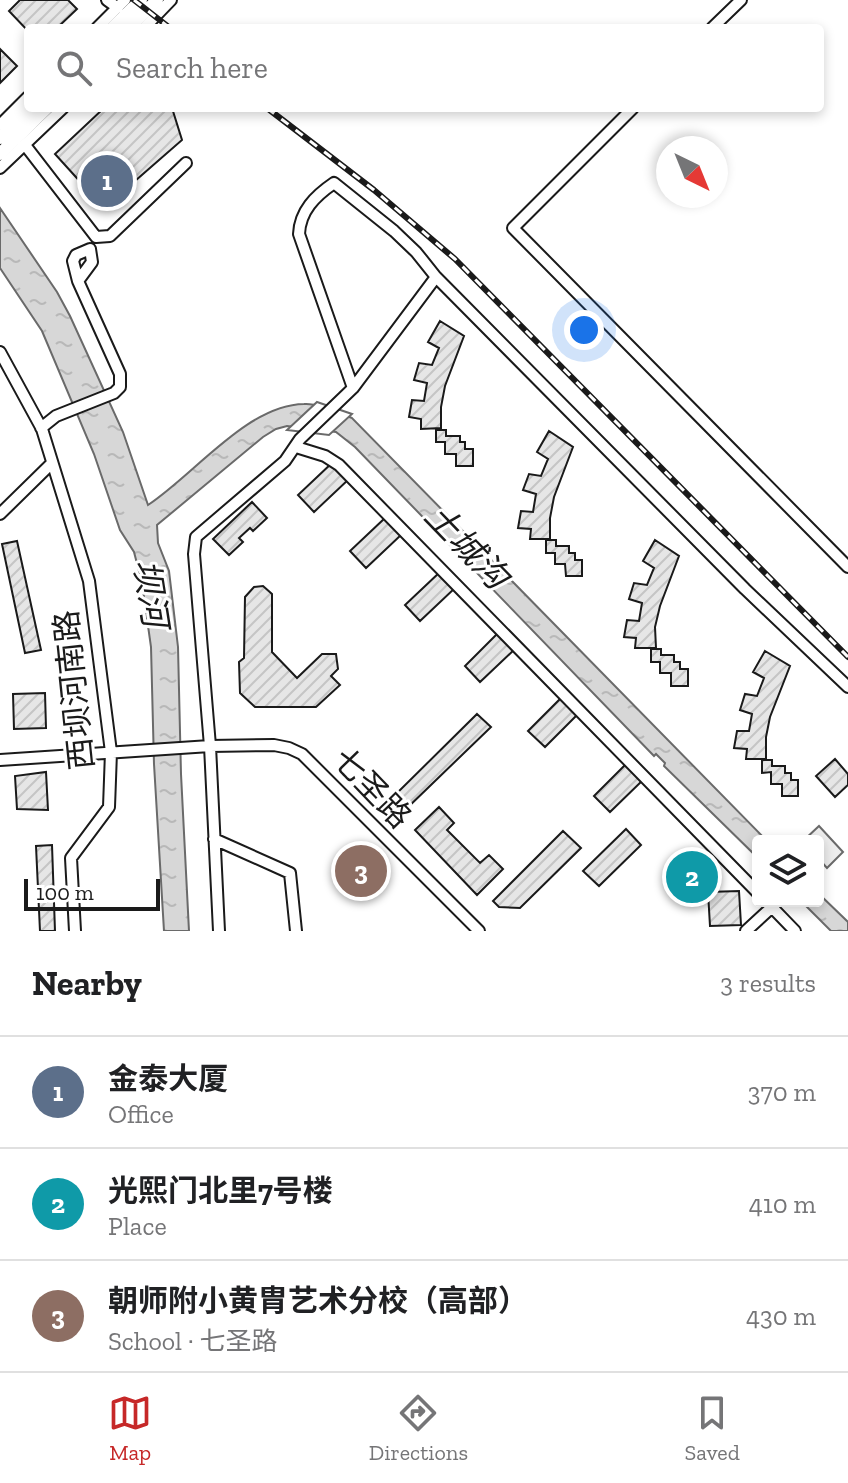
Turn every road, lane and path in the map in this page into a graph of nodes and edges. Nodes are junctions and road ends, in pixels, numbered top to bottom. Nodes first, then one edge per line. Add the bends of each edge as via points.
1 (107, 0) edge
2 (141, 0) edge
3 (157, 0) edge
4 (171, 0) edge
5 (738, 1) edge
6 (121, 4) edge
7 (101, 24) edge
8 (116, 24) edge
9 (133, 24) edge
10 (148, 24) edge
11 (716, 24) edge
12 (24, 101) edge
13 (26, 112) edge
14 (43, 112) edge
15 (59, 112) edge
16 (629, 112) edge
17 (0, 125) edge
18 (0, 138) edge
19 (25, 145) junction
20 (0, 154) edge
21 (186, 163) dead end
22 (0, 168) edge
23 (96, 237) junction
24 (436, 277) junction
25 (0, 352) edge
26 (353, 388) junction
27 (41, 428) junction
28 (298, 443) junction
29 (52, 463) junction
30 (0, 514) edge
31 (848, 567) edge
32 (848, 687) edge
33 (205, 746) junction
34 (111, 752) junction
35 (0, 760) edge
36 (214, 839) junction
37 (752, 887) edge
38 (766, 907) edge
39 (772, 907) edge
40 (75, 931) edge
41 (219, 931) edge
42 (296, 931) edge
43 (479, 931) edge
44 (746, 931) edge
45 (795, 931) edge

1 - 6 street
2 - 8 main road
3 - 9 main road
4 - 10 street
5 - 11 street
6 - 7 street
12 - 17 street
13 - 18 main road
14 - 20 main road
15 - 19 street
16 - 31 street via 513,228
19 - 22 street
19 - 23 street
21 - 23 street via 110,236
23 - 27 street via 73,261 120,374 120,387
24 - 26 street
24 - 26 street via 394,231 334,183 300,217 299,234
24 - 32 street
25 - 27 street, 西坝河南路
26 - 28 street
27 - 29 street, 西坝河南路
28 - 33 street via 285,461 196,537
28 - 37 street via 339,465
29 - 30 street
29 - 34 street, 西坝河南路 via 89,581
33 - 34 street, 七圣路
33 - 36 street
33 - 43 street, 七圣路 via 274,745 302,754
34 - 35 street, 七圣路
34 - 40 street, 西坝河南路 via 109,807 71,858
36 - 41 street
36 - 42 street via 290,873
38 - 44 street
39 - 45 street

